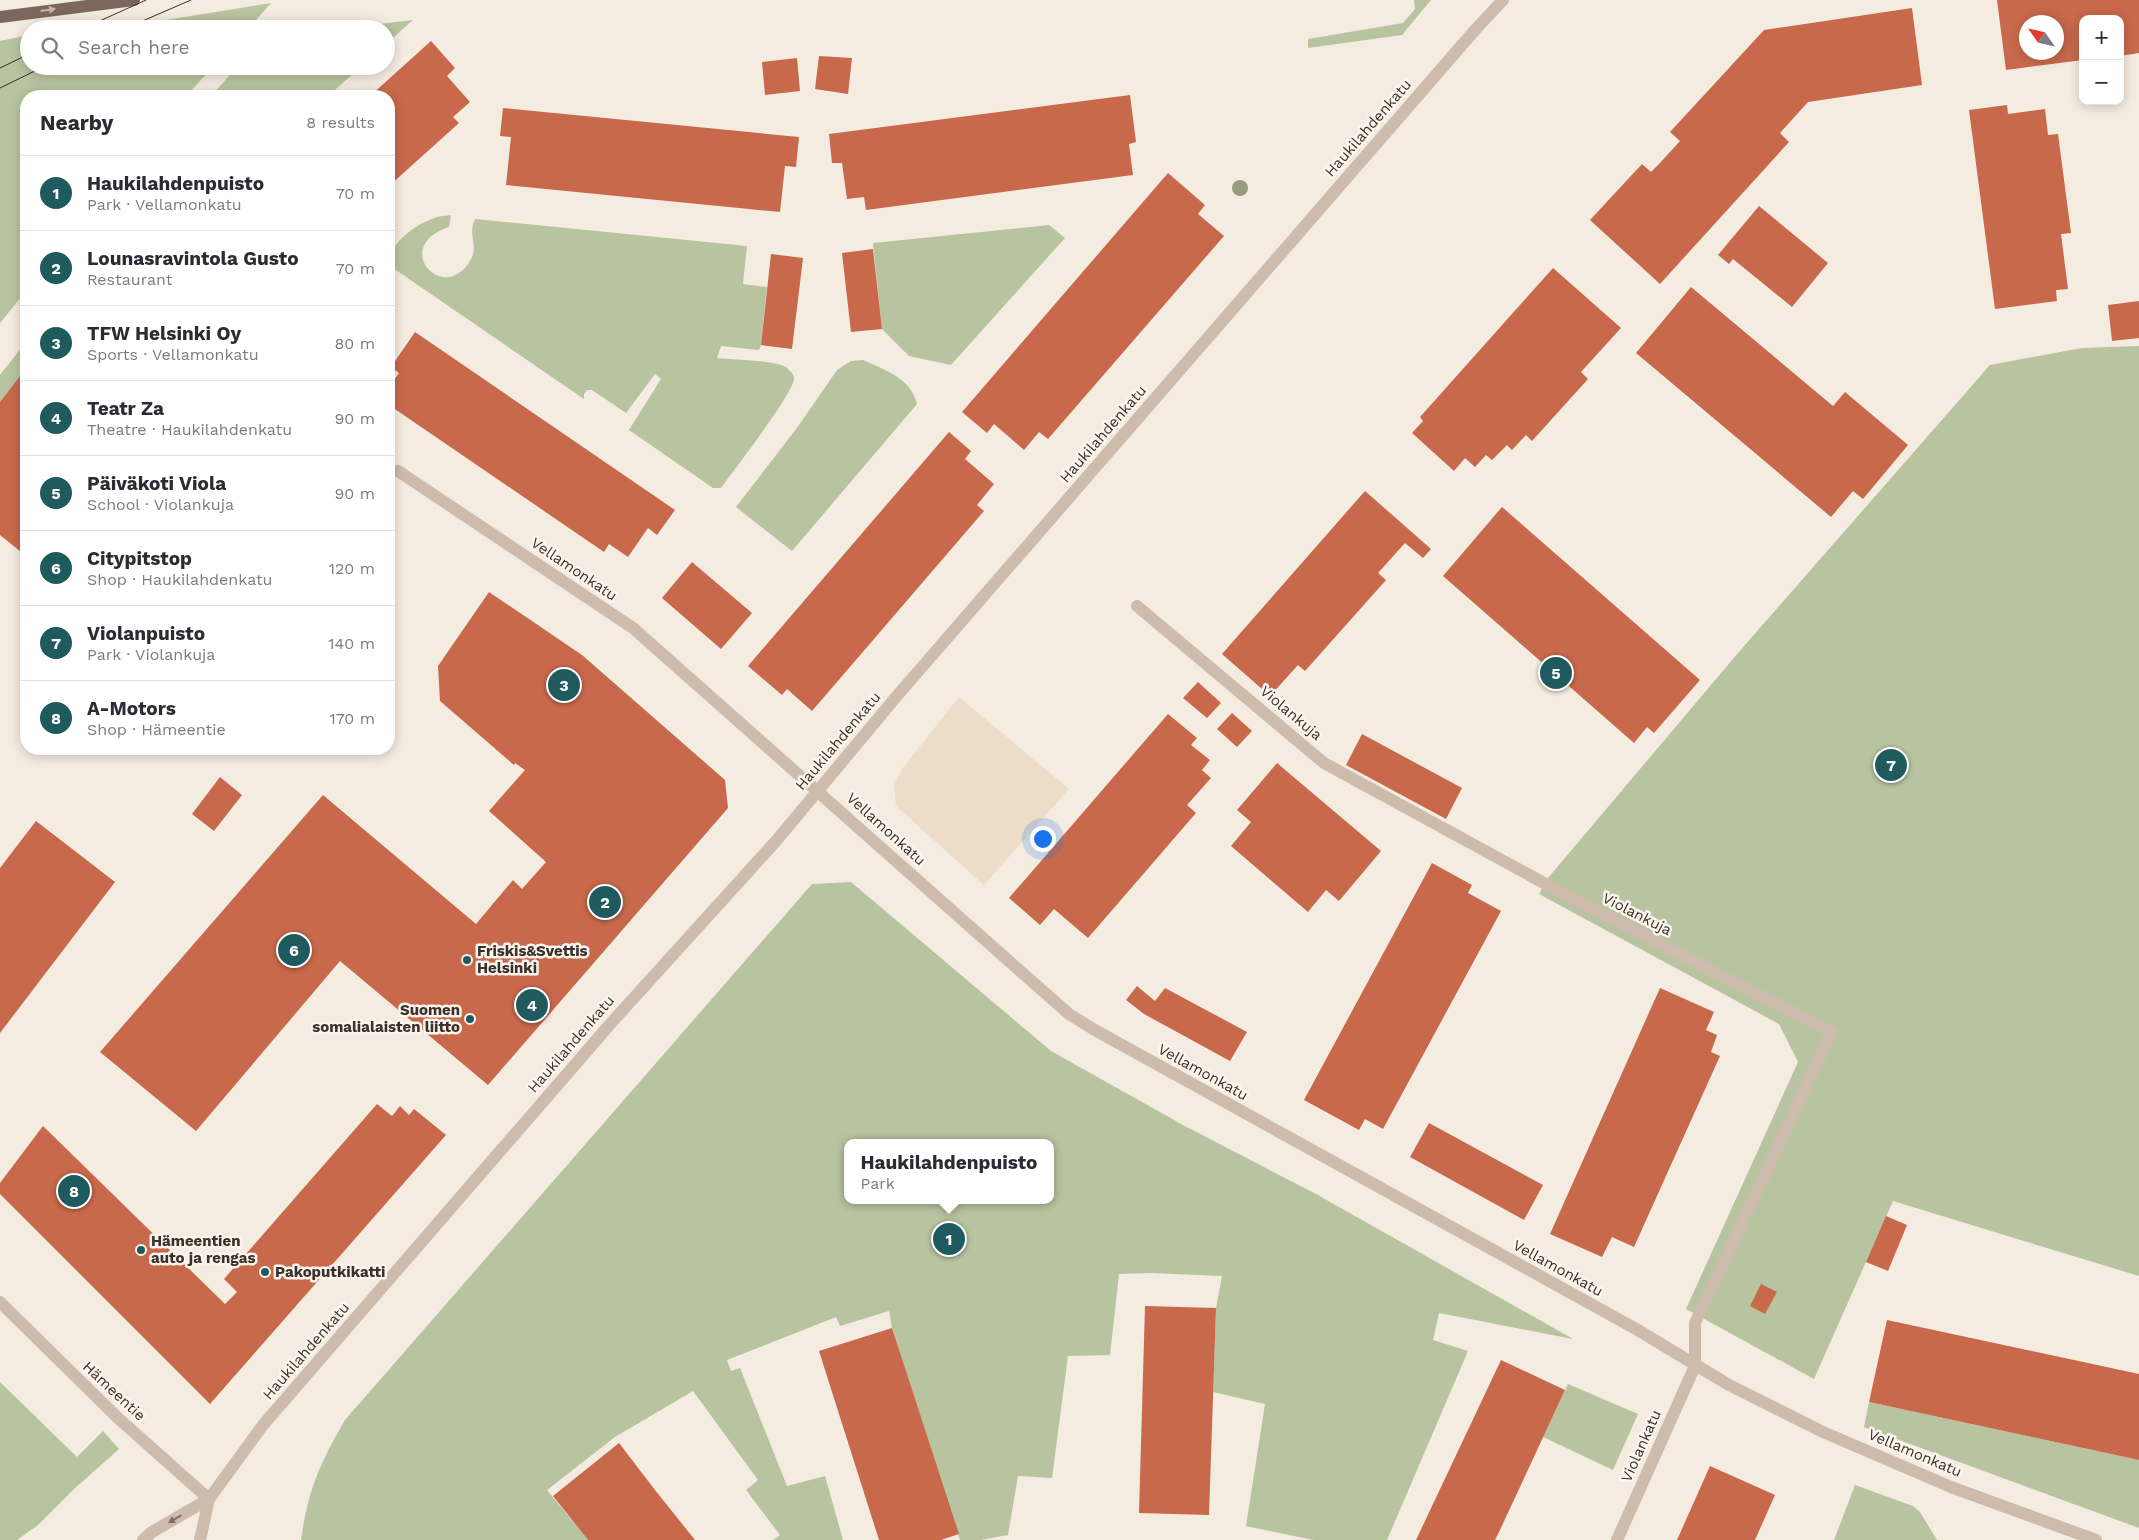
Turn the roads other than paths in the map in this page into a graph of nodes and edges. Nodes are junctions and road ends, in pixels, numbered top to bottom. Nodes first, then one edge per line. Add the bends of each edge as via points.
1 (134, 0) edge
2 (1498, 2) edge
3 (0, 17) edge
4 (398, 471) dead end
5 (1137, 606) dead end
6 (818, 790) junction
7 (0, 1302) edge
8 (1695, 1366) junction
9 (209, 1499) junction
10 (142, 1540) edge
11 (200, 1540) edge
12 (1617, 1540) edge
13 (2096, 1540) edge

3 -> 1 main road
2 - 6 street, Haukilahdenkatu
4 - 6 street, Vellamonkatu via 633,628
5 - 8 street, Violankuja via 1324,763 1575,900 1832,1032 1695,1323
6 - 8 street, Vellamonkatu via 1069,1014 1184,1081 1636,1329
6 - 9 street, Haukilahdenkatu via 269,1418
7 - 9 street, Hämeentie via 119,1420
8 - 12 street, Violankatu
8 - 13 street, Vellamonkatu via 1823,1432 1951,1487
9 -> 10 street, Haukilahdenkatu
9 - 11 street, Haukilahdenkatu

